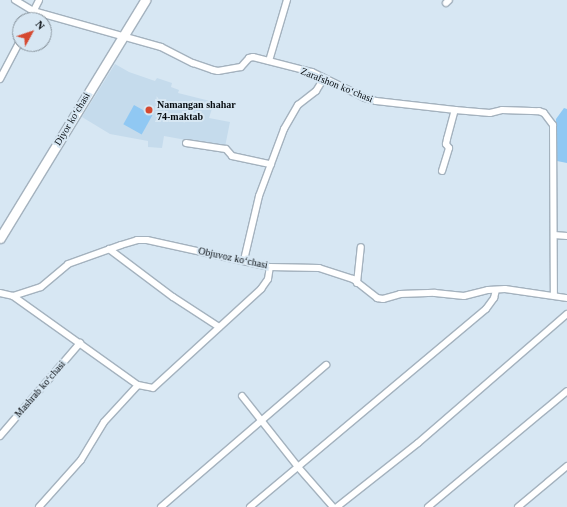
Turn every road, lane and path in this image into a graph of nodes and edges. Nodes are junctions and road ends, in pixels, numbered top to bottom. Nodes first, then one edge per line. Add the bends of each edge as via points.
1 (15, 0) edge
2 (39, 0) edge
3 (145, 0) edge
4 (287, 0) edge
5 (33, 11) junction
6 (123, 36) junction
7 (14, 52) edge
8 (269, 61) junction
9 (324, 78) junction
10 (0, 79) edge
11 (455, 110) junction
12 (186, 143) dead end
13 (271, 164) junction
14 (442, 171) dead end
15 (554, 235) junction
16 (567, 236) edge
17 (0, 238) edge
18 (361, 247) dead end
19 (109, 249) junction
20 (244, 260) junction
21 (270, 267) junction
22 (357, 283) junction
23 (496, 290) junction
24 (0, 294) edge
25 (554, 295) junction
26 (13, 296) junction
27 (567, 298) edge
28 (567, 314) edge
29 (219, 327) junction
30 (80, 343) junction
31 (326, 366) dead end
32 (138, 385) junction
33 (567, 391) edge
34 (242, 396) dead end
35 (261, 421) junction
36 (0, 436) edge
37 (567, 466) edge
38 (298, 467) junction
39 (39, 507) edge
40 (161, 507) edge
41 (250, 507) edge
42 (333, 507) edge
43 (337, 507) edge
44 (428, 507) edge
45 (518, 507) edge

1 - 5 street
2 - 5 street
3 - 6 main road, Diyor koʻchasi
4 - 8 street
5 - 6 street
6 - 8 street, Zarafshon koʻchasi via 161,47 193,64 218,71 241,67 253,57
6 - 17 main road, Diyor koʻchasi
7 - 10 street
8 - 9 street, Zarafshon koʻchasi via 312,72
9 - 11 street, Zarafshon koʻchasi via 376,101
9 - 13 street via 316,91 298,106 284,129
11 - 14 street via 446,144 449,148
11 - 15 street, Zarafshon koʻchasi via 490,113 502,110 539,111 550,118 553,125
12 - 13 street via 226,150 232,156
13 - 20 street via 259,196
15 - 16 street
15 - 25 street
18 - 22 street
19 - 20 street, Objuvoz koʻchasi via 137,240 147,240
19 - 26 street, Objuvoz koʻchasi via 68,264 41,287
19 - 29 street via 173,297
20 - 21 street, Objuvoz koʻchasi
21 - 22 street, Objuvoz koʻchasi via 319,268 353,279
21 - 29 street via 268,279 261,289
22 - 23 street, Objuvoz koʻchasi via 377,298 383,299 400,294 435,293 464,296
23 - 25 street, Objuvoz koʻchasi
23 - 38 street via 486,309
24 - 26 street, Objuvoz koʻchasi
25 - 27 street, Objuvoz koʻchasi
26 - 30 street
28 - 43 street via 418,443
29 - 32 street via 158,385 148,388
30 - 32 street
30 - 36 street, Mashrab koʻchasi
31 - 35 street
32 - 39 street via 104,422 81,460
33 - 44 street
34 - 35 street
35 - 38 street
35 - 40 street
37 - 45 street
38 - 41 street
38 - 42 street

